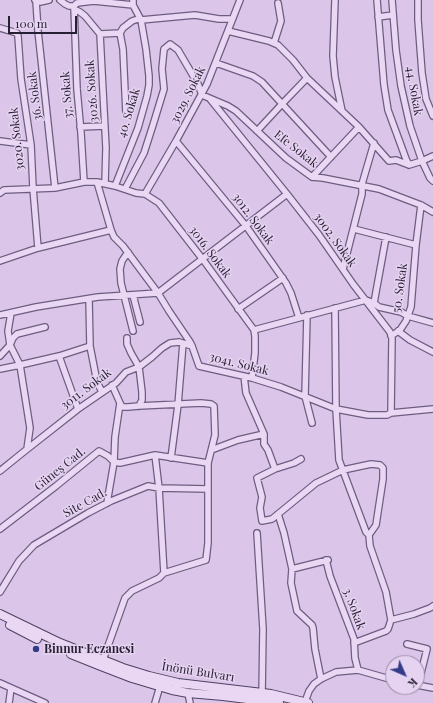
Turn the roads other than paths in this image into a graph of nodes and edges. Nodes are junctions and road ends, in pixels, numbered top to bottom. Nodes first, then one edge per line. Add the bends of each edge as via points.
1 (49, 0) edge
2 (60, 0) edge
3 (240, 0) edge
4 (335, 0) edge
5 (377, 0) edge
6 (392, 0) edge
7 (418, 0) edge
8 (35, 1) edge
9 (133, 3) edge
10 (278, 3) dead end
11 (74, 8) junction
12 (393, 15) junction
13 (378, 18) junction
14 (232, 19) junction
15 (141, 20) junction
16 (0, 28) edge
17 (228, 31) junction
18 (120, 33) junction
19 (100, 34) junction
20 (274, 43) junction
21 (216, 63) junction
22 (307, 78) junction
23 (202, 95) junction
24 (210, 99) junction
25 (282, 104) junction
26 (342, 111) junction
27 (126, 113) dead end
28 (433, 116) edge
29 (105, 126) junction
30 (80, 127) junction
31 (359, 127) junction
32 (257, 131) junction
33 (0, 141) edge
34 (176, 141) junction
35 (374, 143) junction
36 (31, 145) junction
37 (433, 156) edge
38 (331, 157) junction
39 (422, 161) junction
40 (409, 165) junction
41 (312, 177) junction
42 (433, 180) edge
43 (84, 182) junction
44 (97, 182) junction
45 (105, 184) junction
46 (115, 186) junction
47 (362, 186) junction
48 (33, 188) junction
49 (56, 188) junction
50 (125, 189) junction
51 (0, 193) edge
52 (145, 194) junction
53 (287, 194) junction
54 (422, 206) junction
55 (433, 212) edge
56 (246, 226) junction
57 (354, 229) junction
58 (111, 230) junction
59 (386, 237) junction
60 (416, 244) junction
61 (38, 248) junction
62 (128, 252) junction
63 (202, 259) junction
64 (0, 261) edge
65 (343, 269) junction
66 (283, 278) junction
67 (158, 293) junction
68 (123, 295) junction
69 (133, 295) junction
70 (88, 299) junction
71 (366, 300) junction
72 (374, 303) junction
73 (335, 308) junction
74 (238, 309) junction
75 (11, 313) junction
76 (0, 315) edge
77 (307, 316) junction
78 (408, 316) junction
79 (299, 318) junction
80 (140, 322) dead end
81 (433, 323) edge
82 (45, 328) dead end
83 (254, 330) junction
84 (133, 331) dead end
85 (398, 331) junction
86 (391, 336) junction
87 (127, 338) dead end
88 (183, 343) junction
89 (10, 345) junction
90 (90, 346) junction
91 (192, 346) junction
92 (433, 352) edge
93 (0, 356) edge
94 (59, 356) junction
95 (20, 365) junction
96 (139, 367) junction
97 (0, 369) edge
98 (244, 376) junction
99 (252, 378) junction
100 (112, 385) junction
101 (102, 392) junction
102 (306, 396) junction
103 (120, 403) junction
104 (178, 405) junction
105 (139, 406) junction
106 (78, 409) junction
107 (336, 409) junction
108 (433, 409) edge
109 (391, 413) junction
110 (312, 423) dead end
111 (264, 434) junction
112 (212, 448) junction
113 (27, 449) junction
114 (155, 455) junction
115 (172, 458) junction
116 (300, 459) dead end
117 (114, 462) junction
118 (208, 462) junction
119 (275, 469) junction
120 (343, 470) junction
121 (0, 471) edge
122 (159, 488) junction
123 (208, 489) junction
124 (107, 503) junction
125 (278, 514) junction
126 (0, 529) edge
127 (257, 533) dead end
128 (369, 535) junction
129 (292, 569) junction
130 (164, 574) junction
131 (0, 592) edge
132 (433, 606) edge
133 (0, 615) edge
134 (0, 620) edge
135 (392, 620) junction
136 (354, 643) junction
137 (407, 644) dead end
138 (425, 657) edge
139 (103, 660) junction
140 (358, 670) junction
141 (385, 678) edge
142 (321, 679) junction
143 (0, 683) edge
144 (160, 686) junction
145 (11, 688) junction
146 (188, 693) junction
147 (262, 697) junction
148 (235, 700) edge
149 (306, 702) edge
150 (9, 703) edge
151 (45, 703) edge
152 (155, 703) edge
153 (190, 703) edge
154 (279, 703) edge

1 - 8 street
2 - 11 street
3 - 14 street, 3029. Sokak
4 - 26 street via 333,56
5 - 13 street
6 - 12 street, 44. Sokak
7 - 28 street via 422,73 426,99
8 - 49 street, 36. Sokak
9 - 11 street via 94,1 77,3
9 - 15 street, 40. Sokak
10 - 20 street via 281,21
11 - 19 street via 85,16
11 - 30 street, 37. Sokak
12 - 13 street
12 - 39 street, 44. Sokak via 401,86 410,126
13 - 40 street via 388,110
14 - 15 street via 195,15
14 - 17 street, 3029. Sokak
15 - 18 street via 132,21
15 - 46 street, 40. Sokak via 149,85 138,128
16 - 36 street, 3020. Sokak via 17,33 18,36 21,79
17 - 20 street
17 - 21 street, 3029. Sokak
18 - 19 street
18 - 27 street
19 - 29 street, 3026. Sokak
20 - 22 street via 293,60
21 - 23 street, 3029. Sokak
21 - 25 street via 253,76
22 - 25 street
22 - 26 street
23 - 24 street, Efe Sokak
23 - 34 street, 3029. Sokak
23 - 50 street via 178,50 170,44 164,49 164,89 153,125 144,152
24 - 32 street, Efe Sokak via 236,111
24 - 53 street, 3002. Sokak
25 - 32 street
25 - 38 street
26 - 31 street
29 - 30 street
29 - 45 street, 3026. Sokak
30 - 43 street, 37. Sokak
31 - 35 street
31 - 38 street
32 - 41 street, Efe Sokak via 286,158
33 - 36 street
34 - 52 street, 3029. Sokak
34 - 56 street, 3012. Sokak
35 - 40 street via 389,161 396,160
35 - 47 street
36 - 48 street, 3020. Sokak
37 - 39 street
38 - 41 street
39 - 40 street
39 - 42 street, 44. Sokak
41 - 47 street, Efe Sokak
43 - 44 street, 3016. Sokak
43 - 49 street, 3016. Sokak
44 - 45 street, 3016. Sokak
44 - 58 street, 3041. Sokak
45 - 46 street, 3016. Sokak
46 - 50 street, 3016. Sokak
47 - 54 street, Efe Sokak via 379,189
47 - 57 street
48 - 49 street, 3016. Sokak
48 - 51 street, 3016. Sokak via 4,190
48 - 61 street, 3020. Sokak
50 - 52 street, 3016. Sokak
52 - 63 street, 3016. Sokak via 159,203
53 - 56 street
53 - 65 street, 3002. Sokak
54 - 55 street, Efe Sokak
54 - 60 street, 50. Sokak
56 - 63 street
56 - 66 street, 3012. Sokak
57 - 59 street
57 - 65 street
58 - 61 street
58 - 62 street, 3041. Sokak
59 - 60 street
59 - 72 street
60 - 78 street, 50. Sokak
61 - 64 street
62 - 67 street, 3041. Sokak
62 - 68 street via 120,269
63 - 67 street
63 - 74 street, 3016. Sokak
65 - 71 street, 3002. Sokak
66 - 74 street
66 - 79 street, 3012. Sokak via 291,292
67 - 69 street
67 - 91 street, 3041. Sokak
68 - 69 street
68 - 70 street
68 - 84 street
69 - 80 street
70 - 75 street
70 - 90 street
71 - 72 street
71 - 73 street
71 - 86 street, 3002. Sokak
72 - 78 street
73 - 77 street
73 - 107 street
74 - 83 street, 3016. Sokak
75 - 76 street
75 - 89 street via 8,331
77 - 79 street
77 - 102 street
78 - 81 street
78 - 85 street, 50. Sokak
79 - 83 street
82 - 89 street via 17,334 12,338
83 - 99 street
85 - 86 street
85 - 92 street, 50. Sokak
86 - 109 street, 3002. Sokak
87 - 96 street via 130,353
88 - 91 street, 3011. Sokak
88 - 96 street, 3011. Sokak via 170,343
88 - 104 street
89 - 93 street
89 - 95 street
90 - 94 street
90 - 101 street
91 - 98 street, 3041. Sokak via 199,366
94 - 95 street
94 - 106 street
95 - 97 street
95 - 113 street via 30,428
96 - 100 street, 3011. Sokak via 126,372
96 - 105 street via 142,392
98 - 99 street, 3041. Sokak
98 - 111 street via 246,393
99 - 102 street, 3041. Sokak
100 - 101 street, 3011. Sokak
100 - 103 street
101 - 106 street, 3011. Sokak
102 - 107 street, 3041. Sokak
102 - 110 street
103 - 105 street via 122,407
103 - 117 street
104 - 105 street
104 - 112 street via 214,406 215,435
104 - 115 street
106 - 113 street, 3011. Sokak
107 - 109 street, 3041. Sokak via 368,415 387,416
107 - 120 street via 339,460
108 - 109 street, 3041. Sokak
111 - 112 street
111 - 119 street via 264,444
112 - 118 street
113 - 121 street, 3011. Sokak
114 - 115 street
114 - 117 street
114 - 122 street
115 - 118 street
116 - 119 street
117 - 124 street
117 - 126 street, Güneş Cad. via 99,451
118 - 123 street
119 - 125 street via 257,478 262,497 262,521 272,519
120 - 125 street via 316,483
120 - 128 street
120 - 128 street via 371,464 383,468 384,479 376,525
122 - 123 street, Site Cad.
122 - 124 street, Site Cad. via 148,486
122 - 130 street
123 - 130 street via 206,560
124 - 131 street, Site Cad. via 34,545 18,561
125 - 129 street
127 - 147 street via 263,629
128 - 135 street
129 - 136 street, 3. Sokak via 327,560 330,576
129 - 142 street via 291,582 298,611 314,630
130 - 139 street via 132,591 125,598
132 - 135 street
133 - 139 main road, İnönü Bulvarı
134 - 144 main road, İnönü Bulvarı via 101,666
135 - 136 street via 386,631
136 - 140 street, 3. Sokak
137 - 138 street via 427,649
139 - 147 main road, İnönü Bulvarı via 178,683
140 - 141 street
140 - 142 street via 336,672
142 - 149 street via 309,691
143 - 145 street
144 - 146 main road, İnönü Bulvarı
144 - 152 street
145 - 150 street
145 - 151 street
146 - 148 main road, İnönü Bulvarı
146 - 153 street
147 - 148 main road, İnönü Bulvarı
147 - 149 main road, İnönü Bulvarı via 271,694
147 - 154 main road, İnönü Bulvarı

